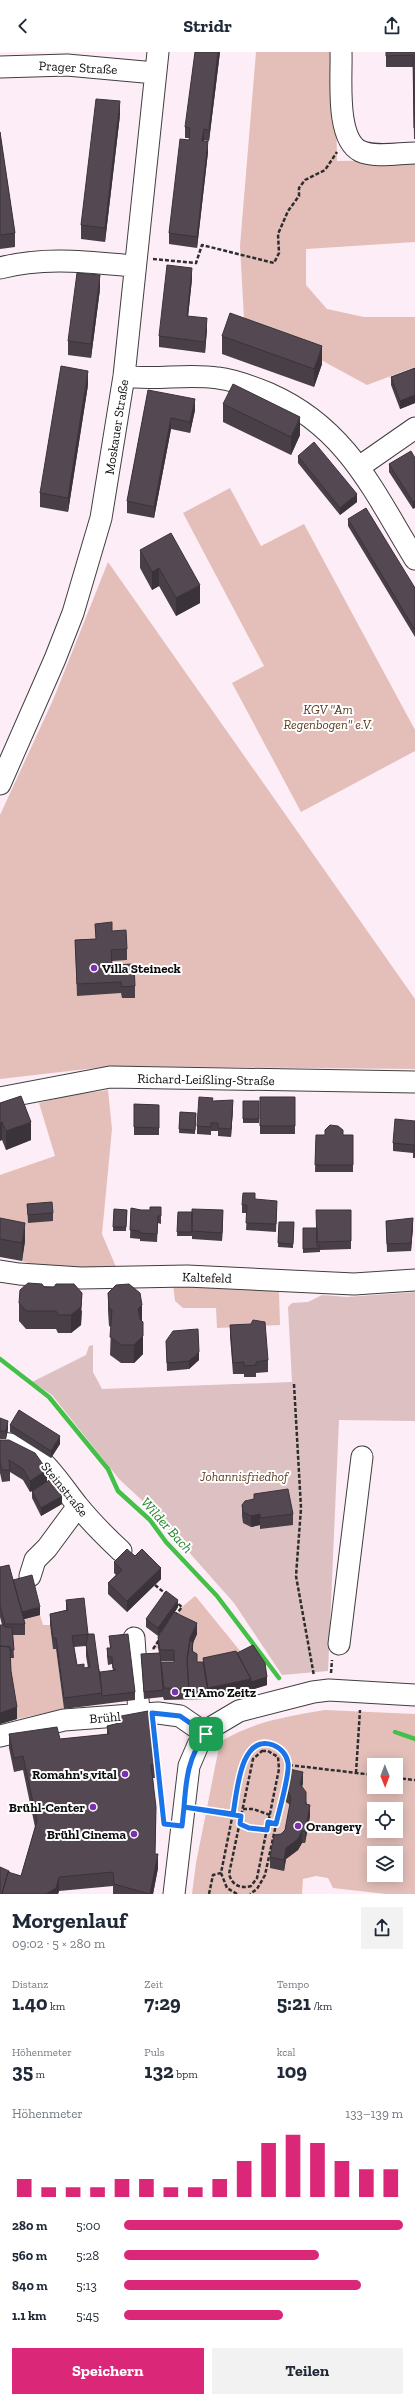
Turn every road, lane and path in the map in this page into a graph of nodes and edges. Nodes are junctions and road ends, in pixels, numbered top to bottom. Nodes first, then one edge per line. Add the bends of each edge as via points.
1 (158, 52) edge
2 (341, 52) edge
3 (0, 67) edge
4 (155, 73) junction
5 (349, 140) junction
6 (415, 153) edge
7 (135, 262) junction
8 (0, 268) edge
9 (124, 376) junction
10 (415, 428) edge
11 (359, 467) junction
12 (415, 559) edge
13 (0, 784) edge
14 (415, 1082) edge
15 (0, 1098) edge
16 (0, 1271) edge
17 (415, 1280) edge
18 (294, 1384) dead end
19 (0, 1443) edge
20 (362, 1456) dead end
21 (78, 1506) junction
22 (121, 1551) dead end
23 (30, 1576) edge
24 (155, 1585) edge
25 (173, 1620) edge
26 (160, 1639) edge
27 (135, 1646) joint
28 (336, 1652) joint
29 (331, 1678) dead end
30 (313, 1692) junction
31 (415, 1695) edge
32 (360, 1707) dead end
33 (146, 1713) junction
34 (206, 1734) junction
35 (0, 1736) edge
36 (289, 1765) junction
37 (356, 1773) junction
38 (367, 1774) edge
39 (403, 1779) edge
40 (415, 1780) edge
41 (243, 1809) junction
42 (233, 1814) junction
43 (270, 1815) junction
44 (183, 1816) junction
45 (241, 1816) junction
46 (268, 1822) junction
47 (240, 1824) junction
48 (276, 1824) junction
49 (267, 1830) junction
50 (221, 1873) junction
51 (174, 1894) edge
52 (209, 1894) edge
53 (238, 1894) edge
54 (250, 1894) edge

1 - 4 street, Moskauer Straße
2 - 5 street via 342,116 345,134
3 - 4 street, Prager Straße via 67,65
4 - 7 street, Moskauer Straße
5 - 6 street via 360,151 370,153
5 - 7 path via 336,152 325,170 305,180 299,188 299,196 288,211 278,234 278,253 274,263 202,245 196,264
7 - 8 street via 38,261
7 - 9 street, Moskauer Straße
9 - 11 street via 201,376 220,378 258,389 317,421 333,435
9 - 13 street, Moskauer Straße via 109,474 88,564 55,659
10 - 11 street
11 - 12 street
14 - 15 street, Richard-Leißling-Straße via 110,1077
16 - 17 street, Kaltefeld via 81,1278 187,1276 354,1284
18 - 30 path via 301,1508 296,1576 312,1662
19 - 21 street, Steinstraße via 22,1447 41,1458
20 - 28 street
21 - 22 street, Steinstraße
21 - 23 street via 35,1560
24 - 25 path via 182,1607
26 - 27 path via 151,1651
27 - 33 street
28 - 29 path
30 - 31 street via 329,1690
30 - 34 street via 239,1711
32 - 37 path
33 - 34 street, Brühl via 180,1716
33 - 35 street, Brühl via 46,1723
33 - 44 path via 164,1824
34 - 44 street via 195,1750 189,1766
36 - 37 path
36 - 42 path via 283,1751 276,1746 269,1743 251,1748 244,1763
36 - 48 path
37 - 38 path
39 - 40 path
41 - 43 path via 253,1809
41 - 43 path via 253,1759 256,1754 268,1751 278,1757 280,1763
41 - 45 path
42 - 44 path
42 - 45 path
42 - 50 path
43 - 46 path
44 - 51 street
45 - 47 path
46 - 48 path
46 - 49 path
47 - 49 path
47 - 49 path via 229,1874 233,1883 241,1887 251,1886 257,1878
48 - 54 path via 266,1875 257,1889
50 - 52 path via 213,1875
50 - 53 path via 227,1888

